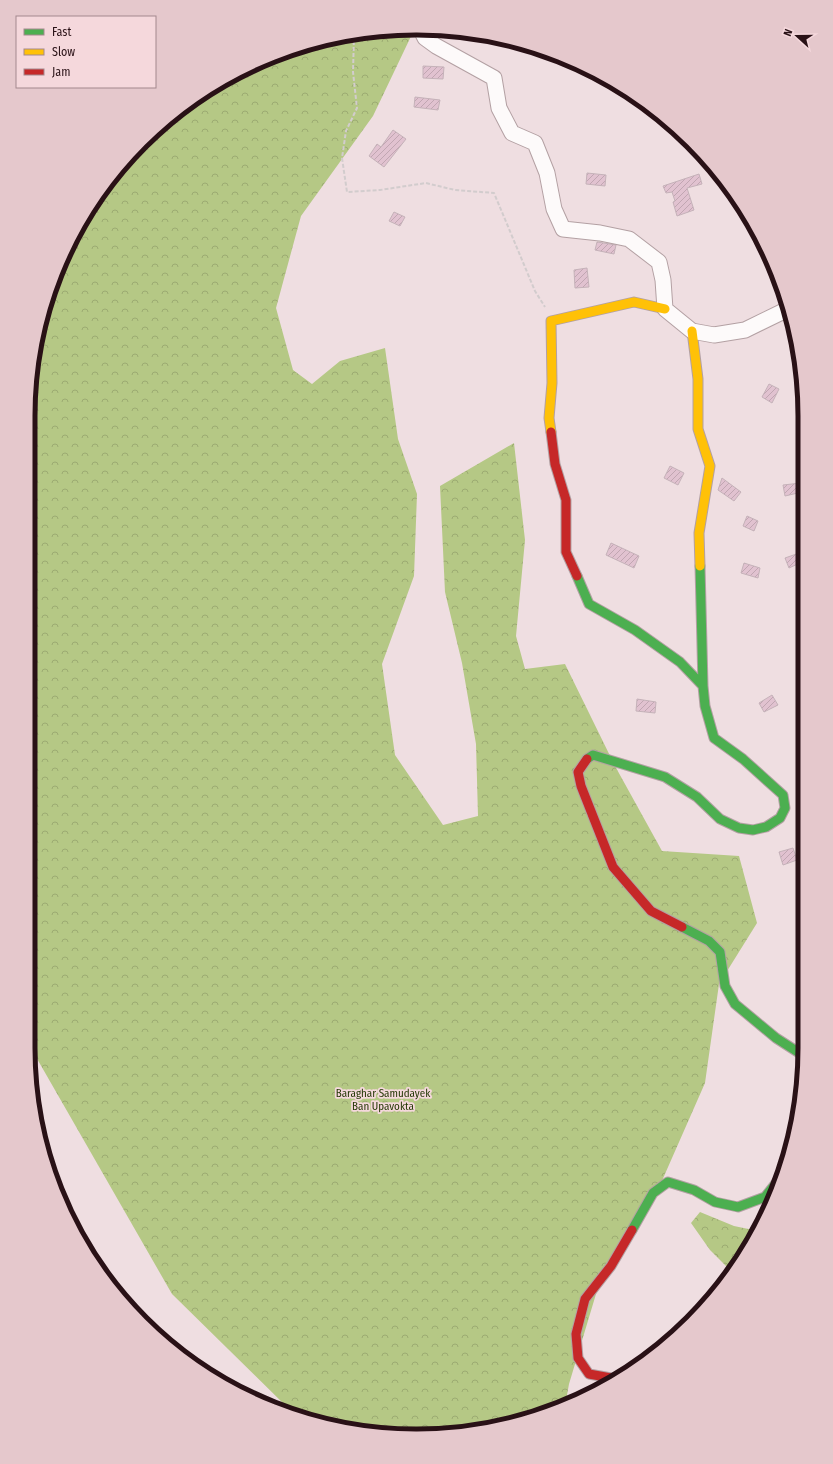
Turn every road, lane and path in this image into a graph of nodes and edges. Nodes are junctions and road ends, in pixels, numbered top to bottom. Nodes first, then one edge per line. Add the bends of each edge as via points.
1 (424, 35) edge
2 (354, 40) edge
3 (665, 308) junction
4 (783, 311) edge
5 (552, 321) junction
6 (692, 331) junction
7 (703, 686) junction
8 (798, 1052) edge
9 (770, 1191) edge
10 (608, 1377) edge

1 - 3 street via 436,46 494,78 499,108 512,133 535,143 547,173 554,209 562,229 629,239 659,262
2 - 5 path via 353,72 357,108 346,131 342,158 347,192 426,183 455,190 494,193 535,291
3 - 5 street via 634,302
3 - 6 street
4 - 6 street via 745,330 714,335
5 - 7 street via 549,418 555,464 566,500 566,552 589,604 635,630 680,662
6 - 7 street via 698,379 698,429 710,466 698,533
7 - 8 street via 705,706 714,738 783,795 786,808 780,818 766,828 739,828 720,819 697,797 665,777 593,755 585,761 578,772 581,786 613,867 652,911 709,941 720,952 725,986 735,1004 776,1038
9 - 10 street via 765,1197 738,1207 715,1202 694,1190 668,1182 653,1193 611,1266 585,1299 576,1334 578,1358 588,1374

